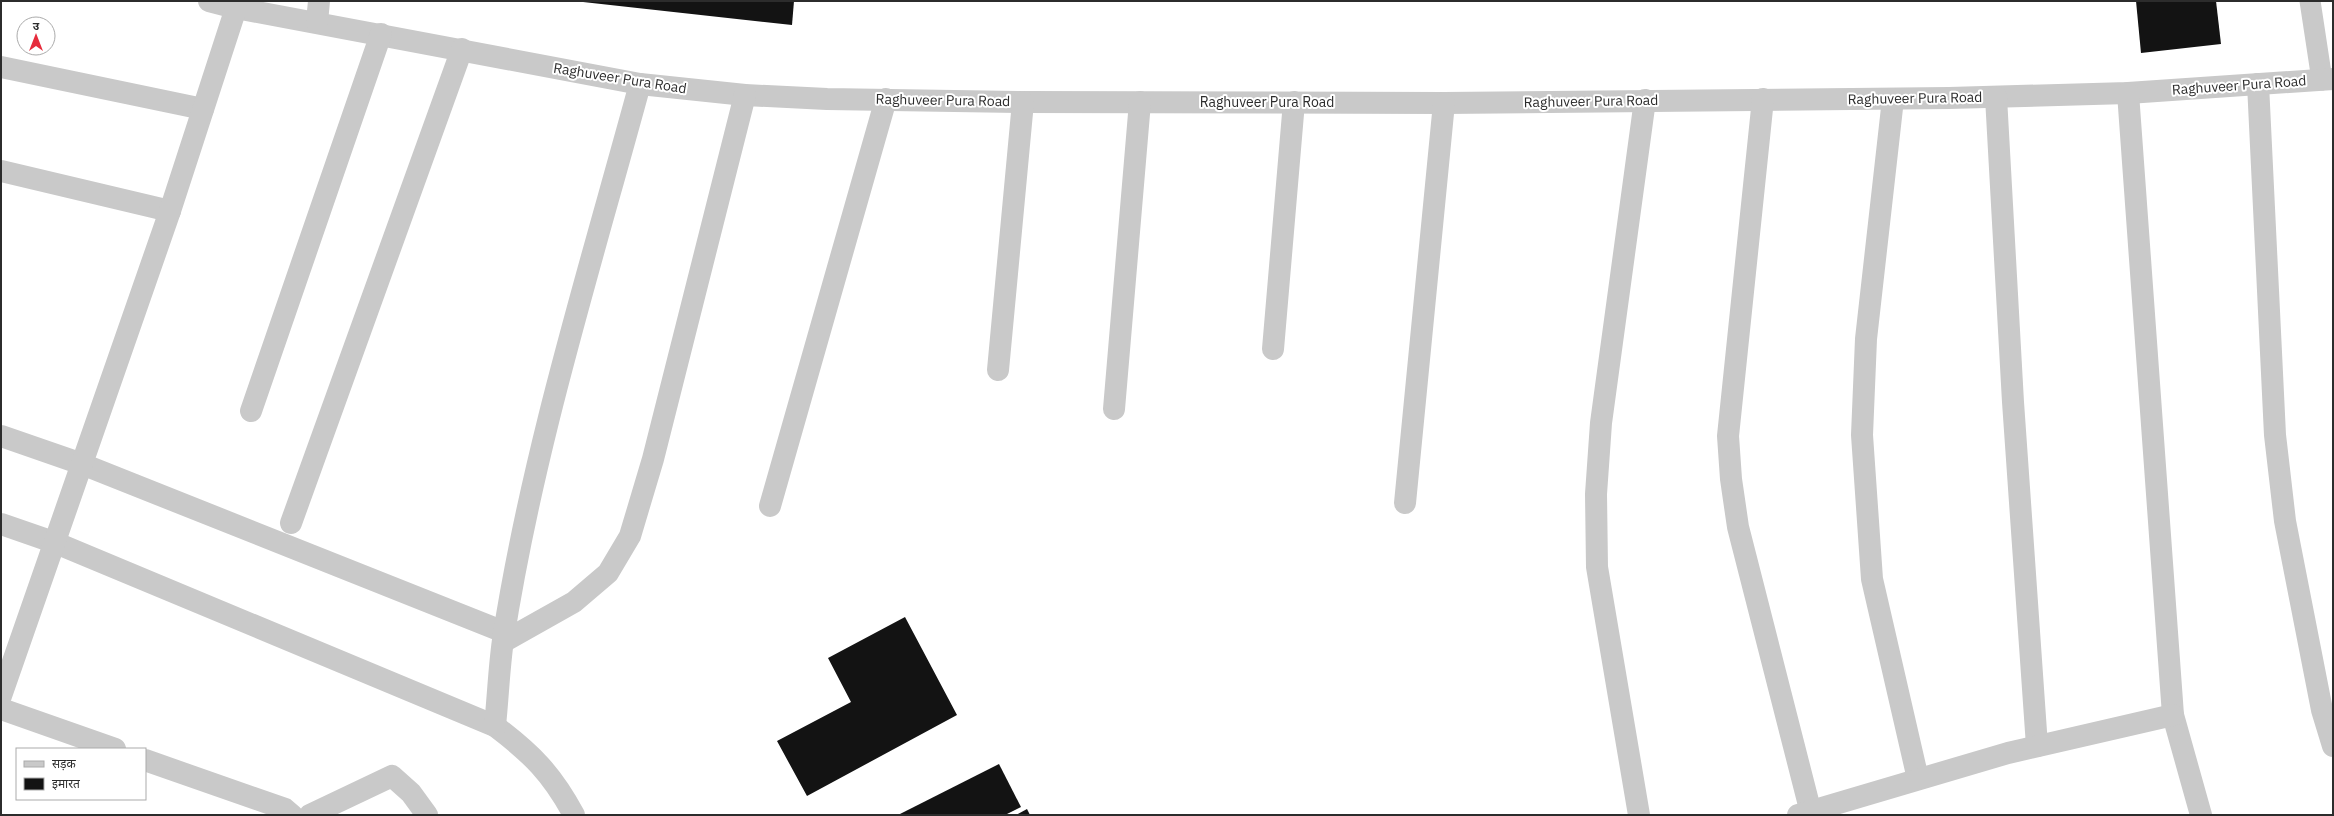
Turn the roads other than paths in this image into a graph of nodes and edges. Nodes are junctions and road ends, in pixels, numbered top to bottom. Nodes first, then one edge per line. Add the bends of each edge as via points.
1 (209, 1) edge
2 (2310, 1) edge
3 (236, 8) junction
4 (318, 11) edge
5 (381, 34) junction
6 (462, 49) junction
7 (1, 67) edge
8 (2327, 80) edge
9 (640, 84) junction
10 (2258, 84) junction
11 (2128, 93) junction
12 (745, 96) junction
13 (1996, 97) junction
14 (886, 99) junction
15 (1763, 99) junction
16 (1893, 99) junction
17 (1645, 100) junction
18 (1023, 102) junction
19 (1140, 102) junction
20 (1294, 102) junction
21 (1444, 103) junction
22 (203, 109) junction
23 (1, 171) edge
24 (170, 211) junction
25 (1273, 349) dead end
26 (998, 370) dead end
27 (1114, 409) dead end
28 (251, 411) dead end
29 (1, 436) edge
30 (82, 464) junction
31 (1404, 503) dead end
32 (770, 506) dead end
33 (291, 523) dead end
34 (1, 524) edge
35 (56, 543) junction
36 (503, 637) junction
37 (1, 696) edge
38 (2327, 708) edge
39 (1, 709) edge
40 (2173, 715) junction
41 (496, 726) junction
42 (2038, 746) junction
43 (2333, 746) edge
44 (112, 748) edge
45 (146, 760) edge
46 (1918, 779) junction
47 (1804, 812) edge
48 (292, 815) edge
49 (310, 815) edge
50 (427, 815) edge
51 (574, 815) edge
52 (1639, 815) edge
53 (2201, 815) edge

1 - 3 street, Raghuveer Pura Road
2 - 8 lane
3 - 4 street, Raghuveer Pura Road
3 - 22 street
4 - 5 street, Raghuveer Pura Road
5 - 6 street, Raghuveer Pura Road
5 - 28 street
6 - 9 street, Raghuveer Pura Road
6 - 33 street
7 - 22 street
8 - 10 street, Raghuveer Pura Road
9 - 12 street, Raghuveer Pura Road
9 - 36 street via 553,402 516,562
10 - 11 street, Raghuveer Pura Road
10 - 38 street via 2275,435 2285,521
11 - 13 street, Raghuveer Pura Road
11 - 40 street
12 - 14 street, Raghuveer Pura Road
12 - 36 street via 653,459 630,536 608,573 574,602
13 - 16 street, Raghuveer Pura Road
13 - 42 street via 2014,409
14 - 18 street, Raghuveer Pura Road
14 - 32 street
15 - 16 street, Raghuveer Pura Road
15 - 17 street, Raghuveer Pura Road
15 - 47 street via 1728,436 1738,527
16 - 46 street via 1866,339 1862,435 1872,579
17 - 21 street, Raghuveer Pura Road
17 - 52 street via 1601,423 1596,494 1597,568
18 - 19 street, Raghuveer Pura Road
18 - 26 street
19 - 20 street, Raghuveer Pura Road
19 - 27 street
20 - 21 street, Raghuveer Pura Road
20 - 25 street
21 - 31 street
22 - 24 street
23 - 24 street
24 - 30 street
29 - 30 street
30 - 35 street
30 - 36 street
34 - 35 street
35 - 37 street
35 - 41 street
36 - 41 street
38 - 43 street
39 - 44 street
40 - 42 street
40 - 53 street
41 - 51 street via 530,753 548,772
42 - 46 street
45 - 48 street via 285,809
46 - 47 street
49 - 50 street via 392,776 411,793

